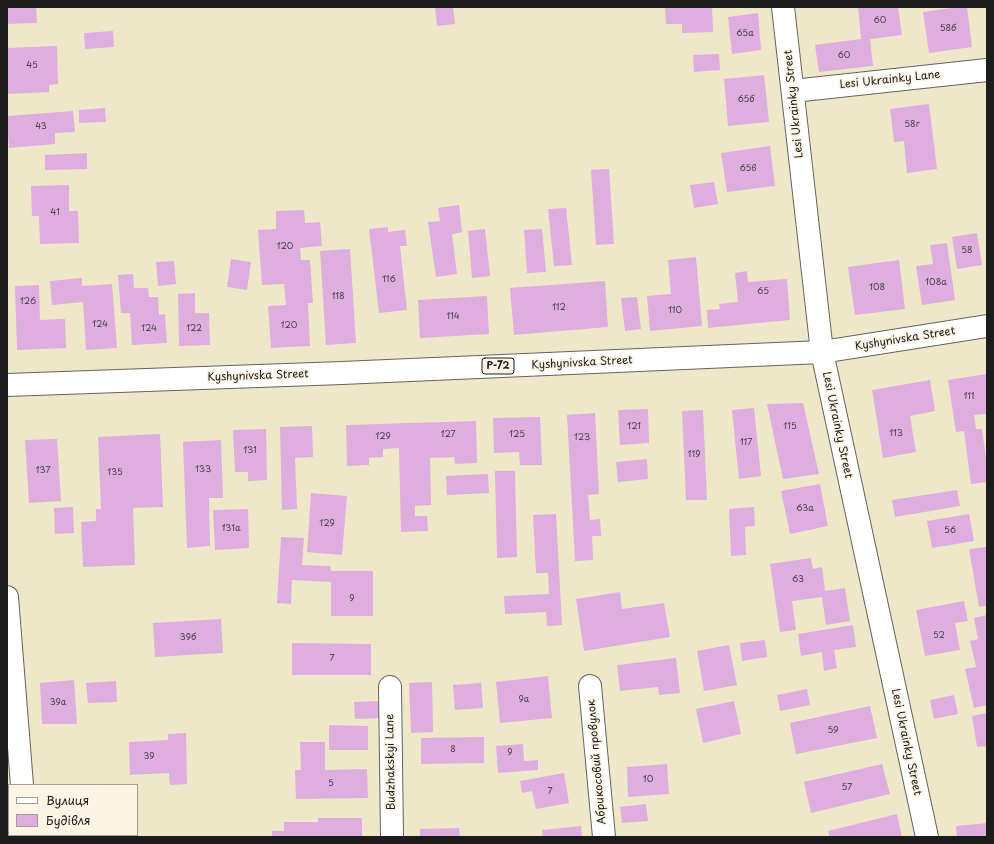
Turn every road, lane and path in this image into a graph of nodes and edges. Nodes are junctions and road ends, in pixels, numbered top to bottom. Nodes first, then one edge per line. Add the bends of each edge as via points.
1 (784, 7) edge
2 (987, 70) edge
3 (793, 91) junction
4 (987, 326) edge
5 (822, 352) junction
6 (7, 385) edge
7 (7, 597) edge
8 (390, 686) dead end
9 (590, 686) dead end
10 (22, 784) edge
11 (392, 837) edge
12 (604, 837) edge
13 (927, 837) edge

1 - 3 street, Lesi Ukrainky Street
2 - 3 street, Lesi Ukrainky Lane
3 - 5 street, Lesi Ukrainky Street
4 - 5 street, Kyshynivska Street / Р-72
5 - 6 street, Kyshynivska Street / Р-72 via 342,374
5 - 13 street, Lesi Ukrainky Street
7 - 10 street
8 - 11 street, Budzhakskyi Lane
9 - 12 street, Абрикосовий провулок

